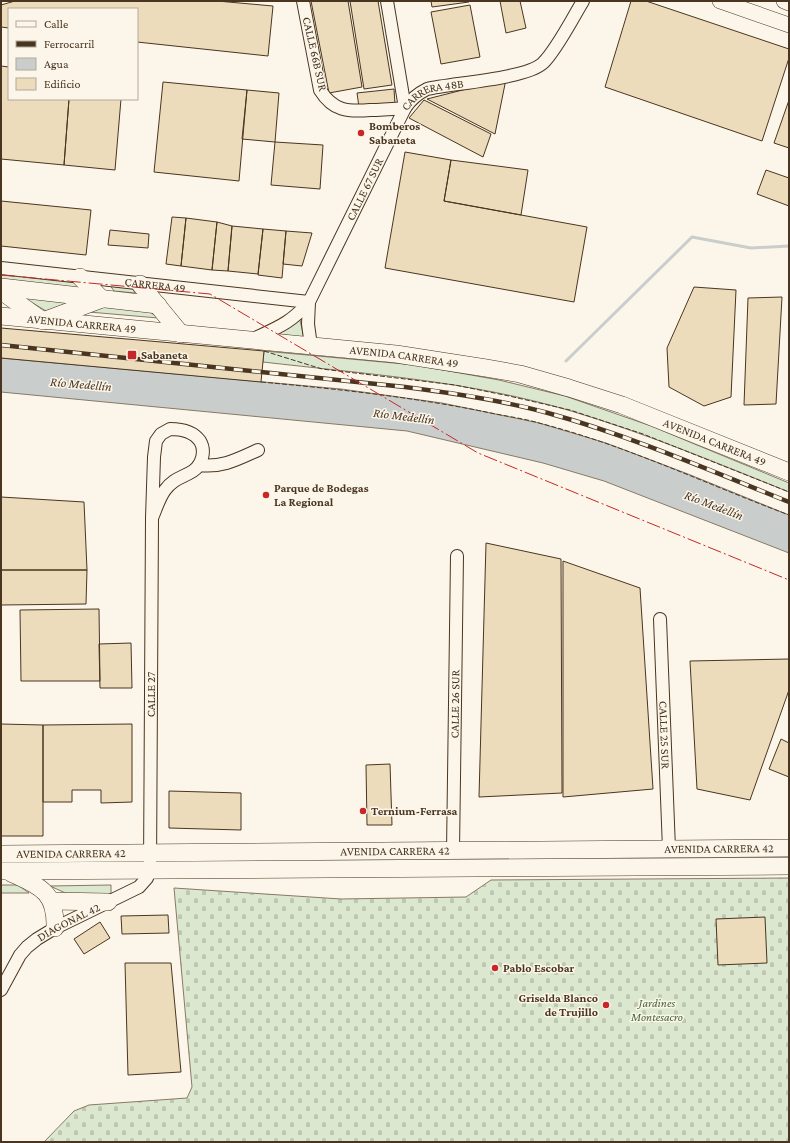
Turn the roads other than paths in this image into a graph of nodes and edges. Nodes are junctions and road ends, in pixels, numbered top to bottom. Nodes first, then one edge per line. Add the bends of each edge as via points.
1 (303, 1) edge
2 (387, 1) edge
3 (583, 1) edge
4 (720, 1) edge
5 (784, 1) edge
6 (789, 3) edge
7 (789, 25) edge
8 (332, 104) joint
9 (404, 108) junction
10 (1, 268) edge
11 (80, 277) junction
12 (140, 284) junction
13 (1, 287) edge
14 (1, 291) edge
15 (102, 299) junction
16 (310, 302) junction
17 (158, 305) junction
18 (1, 316) edge
19 (43, 320) junction
20 (181, 334) junction
21 (250, 340) junction
22 (311, 346) junction
23 (258, 450) dead end
24 (199, 465) junction
25 (789, 472) edge
26 (152, 518) junction
27 (457, 556) dead end
28 (660, 620) dead end
29 (789, 848) edge
30 (669, 849) junction
31 (563, 850) junction
32 (453, 851) junction
33 (150, 853) junction
34 (1, 854) edge
35 (789, 866) edge
36 (620, 868) junction
37 (150, 870) junction
38 (4, 871) edge
39 (52, 901) junction
40 (108, 902) junction
41 (55, 928) junction
42 (1, 990) edge

1 - 8 street, CALLE 66B SUR via 320,90 325,99
2 - 9 street
3 - 9 street, CARRERA 48B via 551,52 535,69 518,75 428,89 417,94
4 - 7 main road
5 - 6 main road
8 - 9 street, CARRERA 48B via 350,111
9 - 16 street, CALLE 67 SUR
10 - 11 street, CARRERA 49
11 - 12 street, CARRERA 49
11 - 15 highway
12 - 16 street, CARRERA 49
12 - 17 highway
13 - 15 highway
14 - 19 highway
15 - 17 highway
15 - 19 highway
16 - 21 street, CALLE 67 SUR via 285,324
16 - 22 street, CALLE 67 SUR via 308,324
17 - 20 highway
18 - 19 highway, AVENIDA CARRERA 49
19 - 20 highway, AVENIDA CARRERA 49
20 - 21 highway, AVENIDA CARRERA 49
21 - 22 highway, AVENIDA CARRERA 49
22 - 25 highway, AVENIDA CARRERA 49 via 440,360 520,374 622,405
23 - 24 street via 224,464
24 - 26 street, CALLE 27 via 172,483 165,491
24 - 26 street, CALLE 27 via 203,458 200,441 182,430 170,429 161,434 156,441 154,456
26 - 33 street, CALLE 27
27 - 32 street, CALLE 26 SUR
28 - 30 street, CALLE 25 SUR
29 - 30 highway, AVENIDA CARRERA 42
30 - 31 highway, AVENIDA CARRERA 42
31 - 32 highway, AVENIDA CARRERA 42
31 - 36 highway
32 - 33 highway, AVENIDA CARRERA 42
33 - 34 highway, AVENIDA CARRERA 42
33 - 37 street, CALLE 27
35 - 36 highway, AVENIDA CARRERA 42
36 - 37 highway, AVENIDA CARRERA 42
37 - 38 highway, AVENIDA CARRERA 42
37 - 40 street, DIAGONAL 42 via 147,878 138,887
38 - 39 highway via 38,886
39 - 40 highway
39 - 41 highway via 56,916
40 - 41 street, DIAGONAL 42
41 - 42 street, DIAGONAL 42 via 27,947

